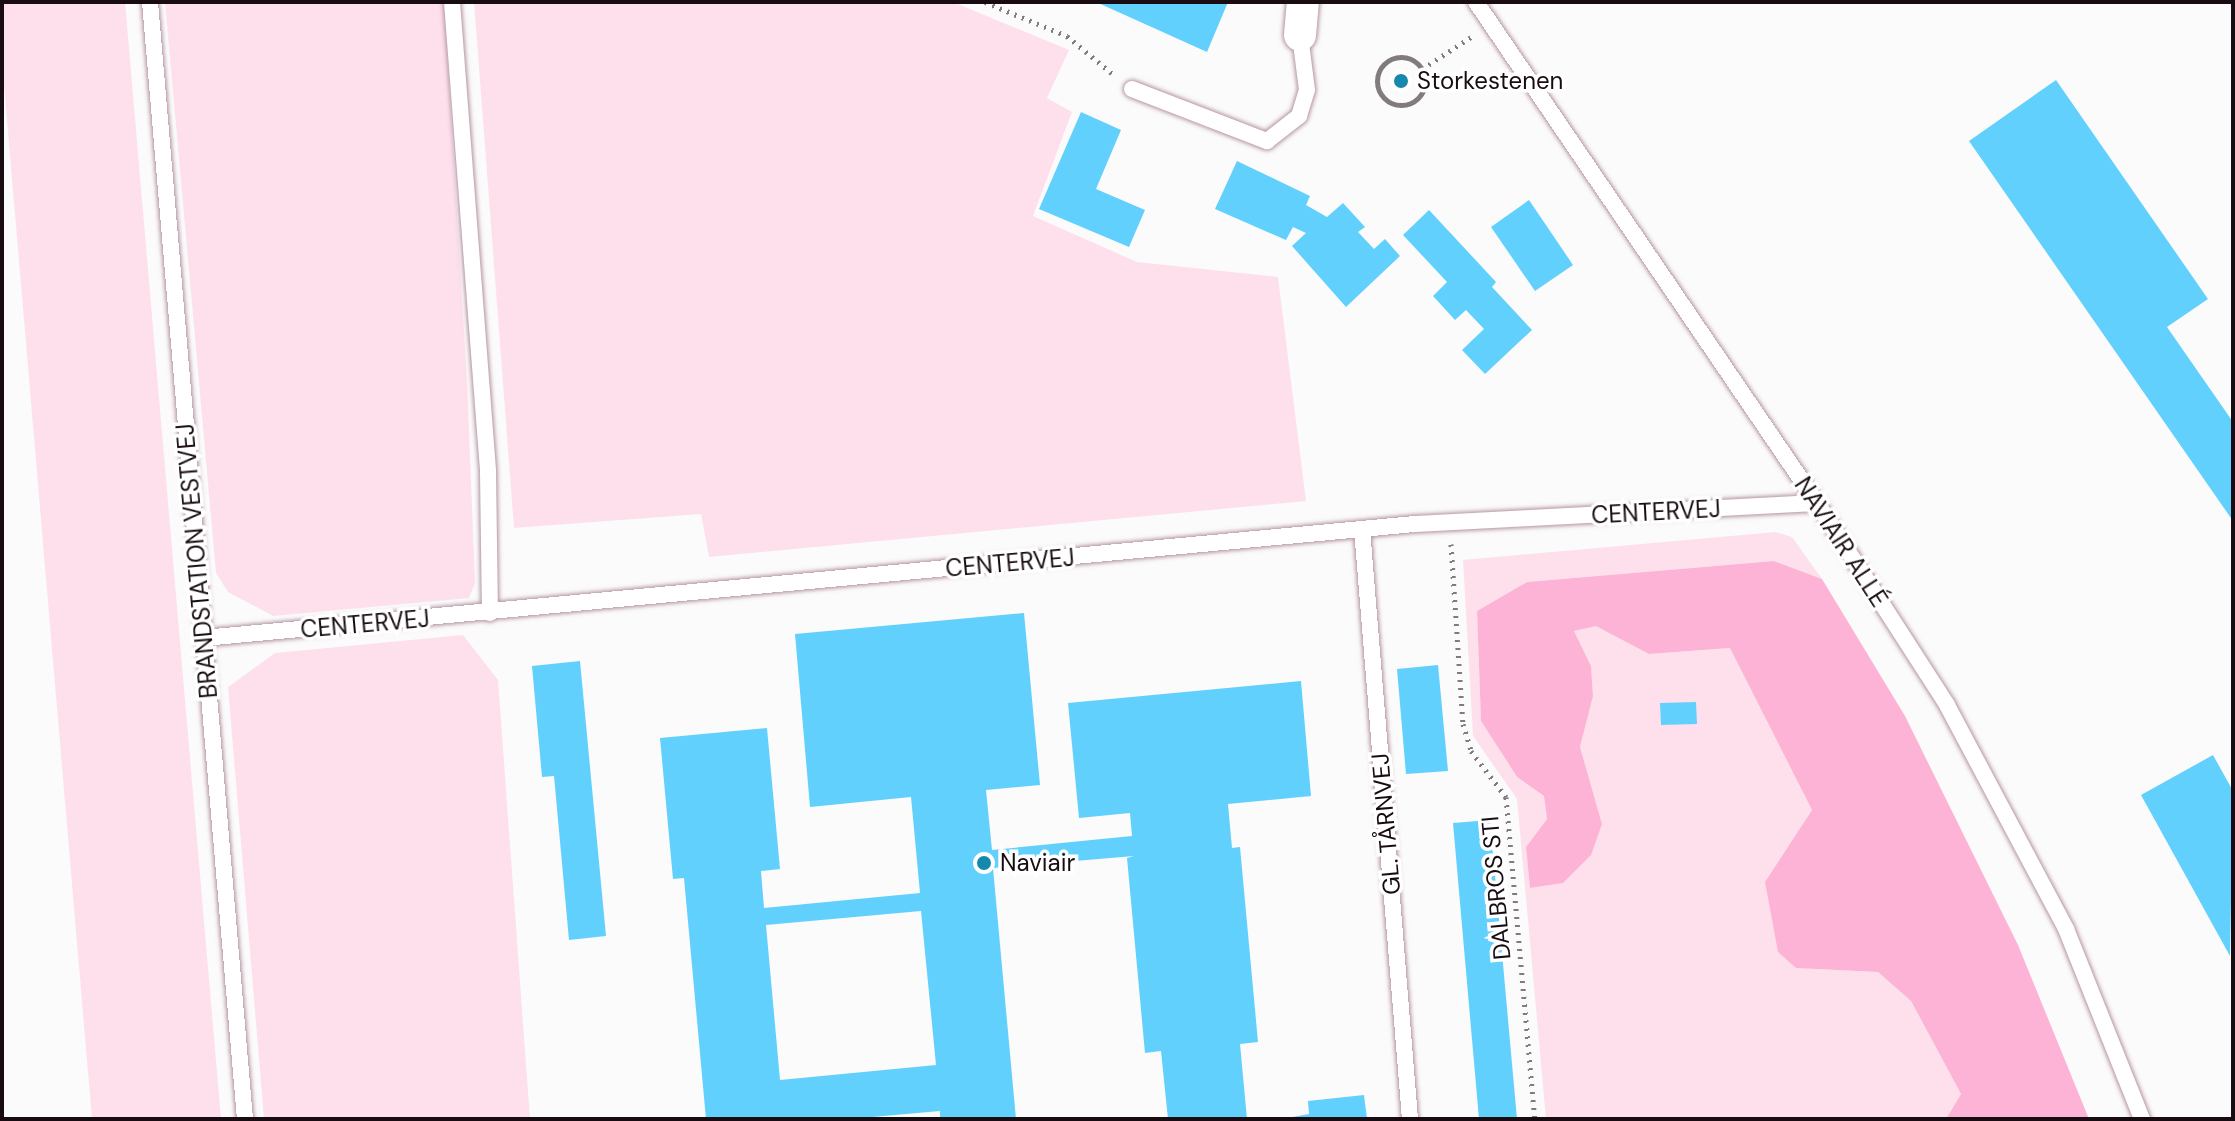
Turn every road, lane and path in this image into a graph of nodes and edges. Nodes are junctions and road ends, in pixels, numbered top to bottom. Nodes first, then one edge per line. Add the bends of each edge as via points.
1 (150, 2) edge
2 (452, 2) edge
3 (985, 2) edge
4 (1303, 2) edge
5 (1476, 2) edge
6 (1491, 24) junction
7 (1300, 35) joint
8 (1422, 69) junction
9 (1132, 89) joint
10 (1817, 503) junction
11 (1449, 523) junction
12 (1362, 529) junction
13 (490, 613) junction
14 (204, 638) junction
15 (245, 1119) edge
16 (1410, 1119) edge
17 (1535, 1119) edge
18 (2142, 1119) edge

1 - 14 lane, BRANDSTATION VESTVEJ
2 - 13 lane via 488,472
3 - 9 path via 1067,36
4 - 7 street
5 - 6 lane, NAVIAIR ALLÉ
6 - 8 path
6 - 10 lane, NAVIAIR ALLÉ
7 - 9 lane via 1307,90 1299,116 1267,141
8 - 8 path via 1423,89 1410,103 1390,103 1380,93 1378,76 1393,59 1409,59
10 - 11 lane, CENTERVEJ
10 - 18 lane, NAVIAIR ALLÉ via 1947,705 2066,929
11 - 12 lane, CENTERVEJ
11 - 17 path, DALBROS STI via 1463,724 1471,751 1506,797
12 - 13 lane, CENTERVEJ
12 - 16 lane, GL. TÅRNVEJ
13 - 14 lane, CENTERVEJ
14 - 15 lane, BRANDSTATION VESTVEJ

